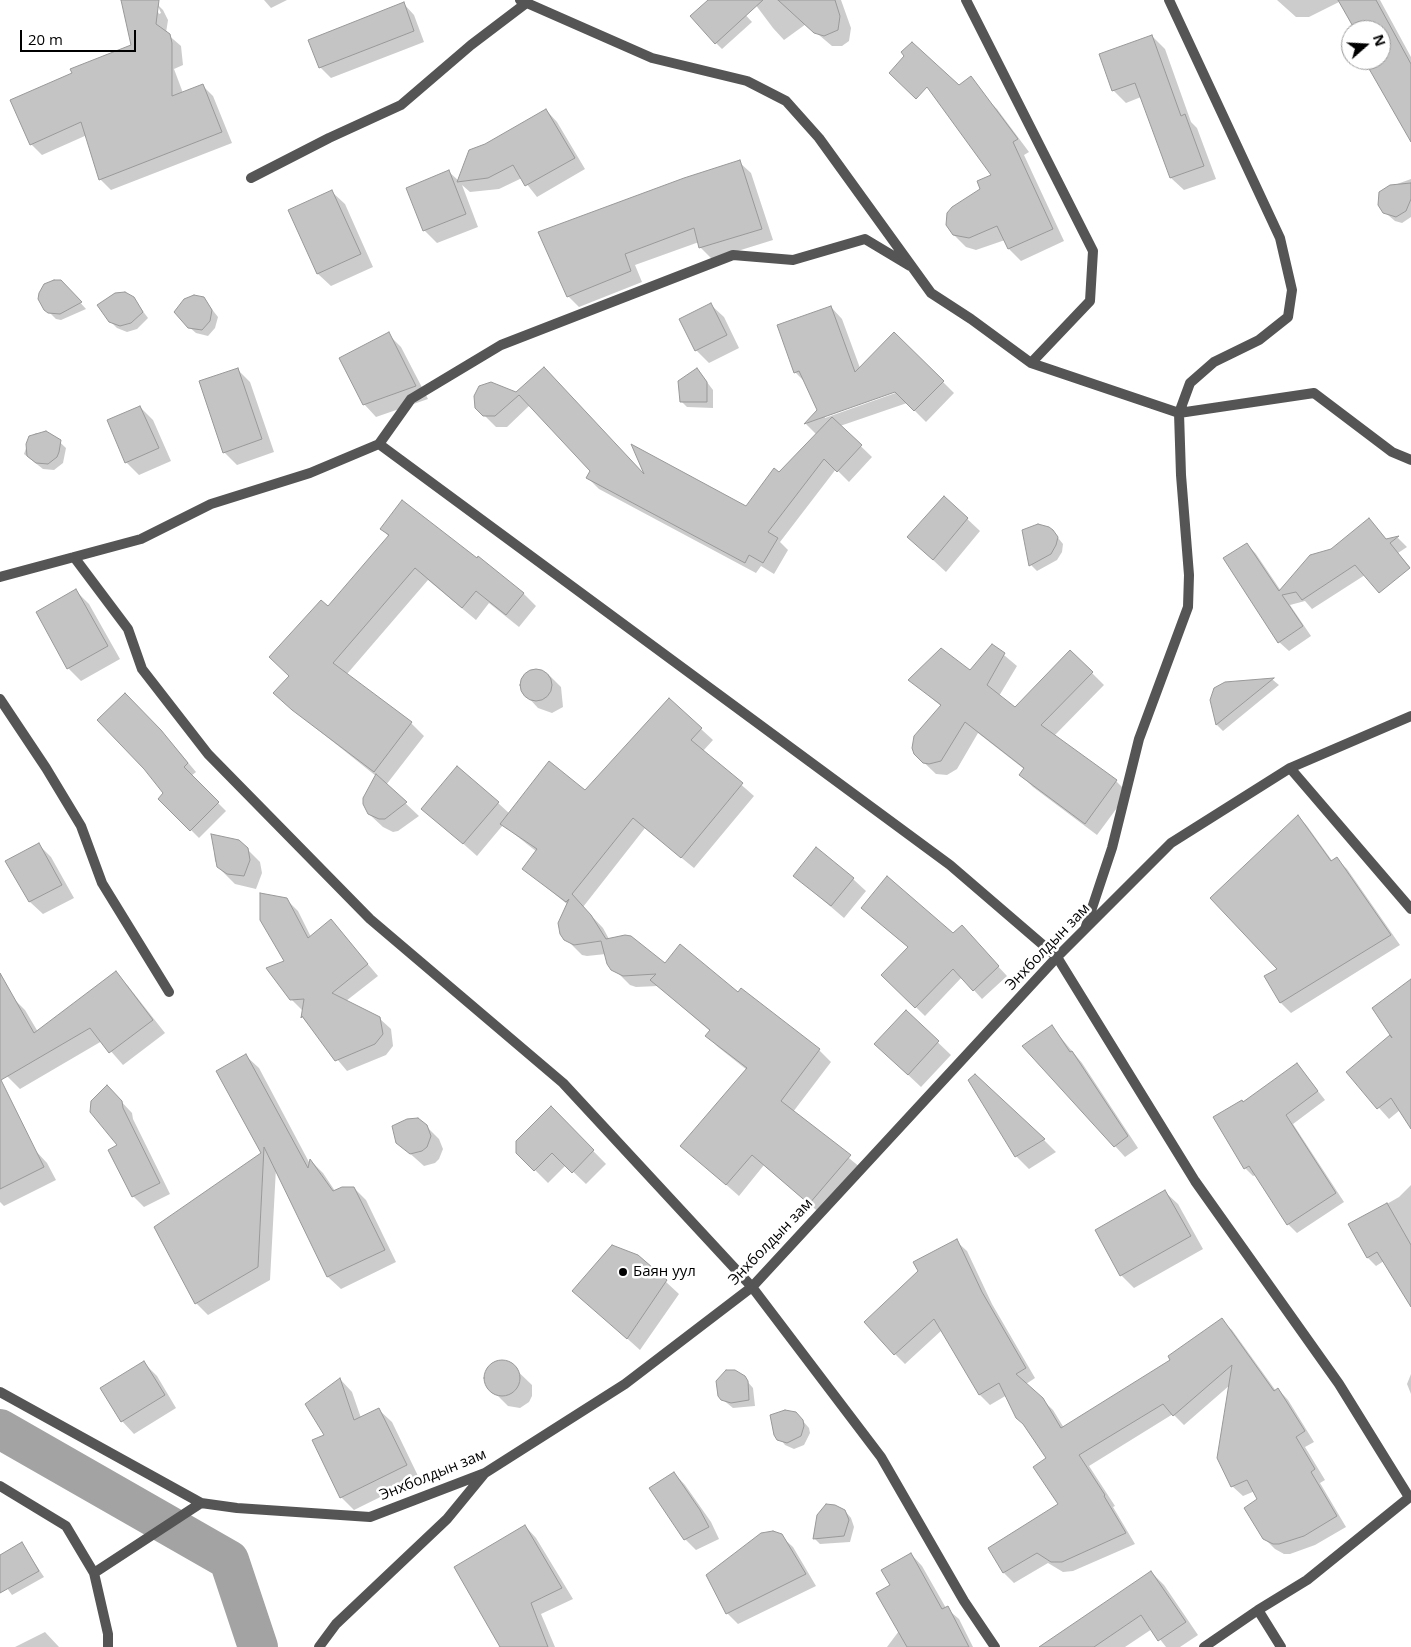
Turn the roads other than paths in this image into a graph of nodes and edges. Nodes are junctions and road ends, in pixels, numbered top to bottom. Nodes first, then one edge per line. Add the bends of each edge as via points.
1 (966, 0) edge
2 (1169, 0) edge
3 (523, 2) edge
4 (251, 178) dead end
5 (913, 267) junction
6 (1031, 364) junction
7 (1179, 413) junction
8 (379, 444) junction
9 (1411, 460) edge
10 (74, 557) junction
11 (0, 577) edge
12 (0, 699) edge
13 (1411, 716) edge
14 (1290, 768) junction
15 (1411, 909) edge
16 (1086, 929) junction
17 (1057, 957) junction
18 (169, 992) dead end
19 (752, 1287) junction
20 (0, 1392) edge
21 (485, 1473) junction
22 (0, 1486) edge
23 (1410, 1497) edge
24 (201, 1503) junction
25 (94, 1573) junction
26 (1258, 1610) junction
27 (108, 1647) edge
28 (319, 1647) edge
29 (995, 1647) edge
30 (1204, 1647) edge
31 (1281, 1647) edge

1 - 6 street via 1093,251 1090,301
2 - 7 street via 1280,238 1292,290 1288,317 1259,340 1214,362 1190,383
3 - 4 street via 401,105
3 - 5 street via 652,58 747,81 786,101 819,138
5 - 6 street via 931,293 971,318
5 - 8 street via 865,239 793,260 733,255 501,345 412,399
6 - 7 street
7 - 9 street via 1314,393 1392,452
7 - 16 street via 1188,607 1139,739 1112,848
8 - 10 street via 310,473 211,504 141,539
8 - 17 street via 950,865
10 - 11 street
10 - 19 street via 128,629 142,669 208,754 370,919 563,1083
12 - 18 street via 81,826 102,883
13 - 14 street, Энхболдын зам
14 - 15 street
14 - 16 street, Энхболдын зам via 1170,843
16 - 17 street, Энхболдын зам
17 - 19 street, Энхболдын зам
17 - 23 street via 1195,1181 1339,1384
19 - 21 street, Энхболдын зам via 625,1384
19 - 29 street via 881,1457 964,1601
20 - 24 street
21 - 24 street, Энхболдын зам via 370,1517
21 - 28 street via 448,1519 336,1624
22 - 25 street via 66,1526
23 - 26 street via 1307,1580
24 - 25 street
25 - 27 street
26 - 30 street
26 - 31 street

